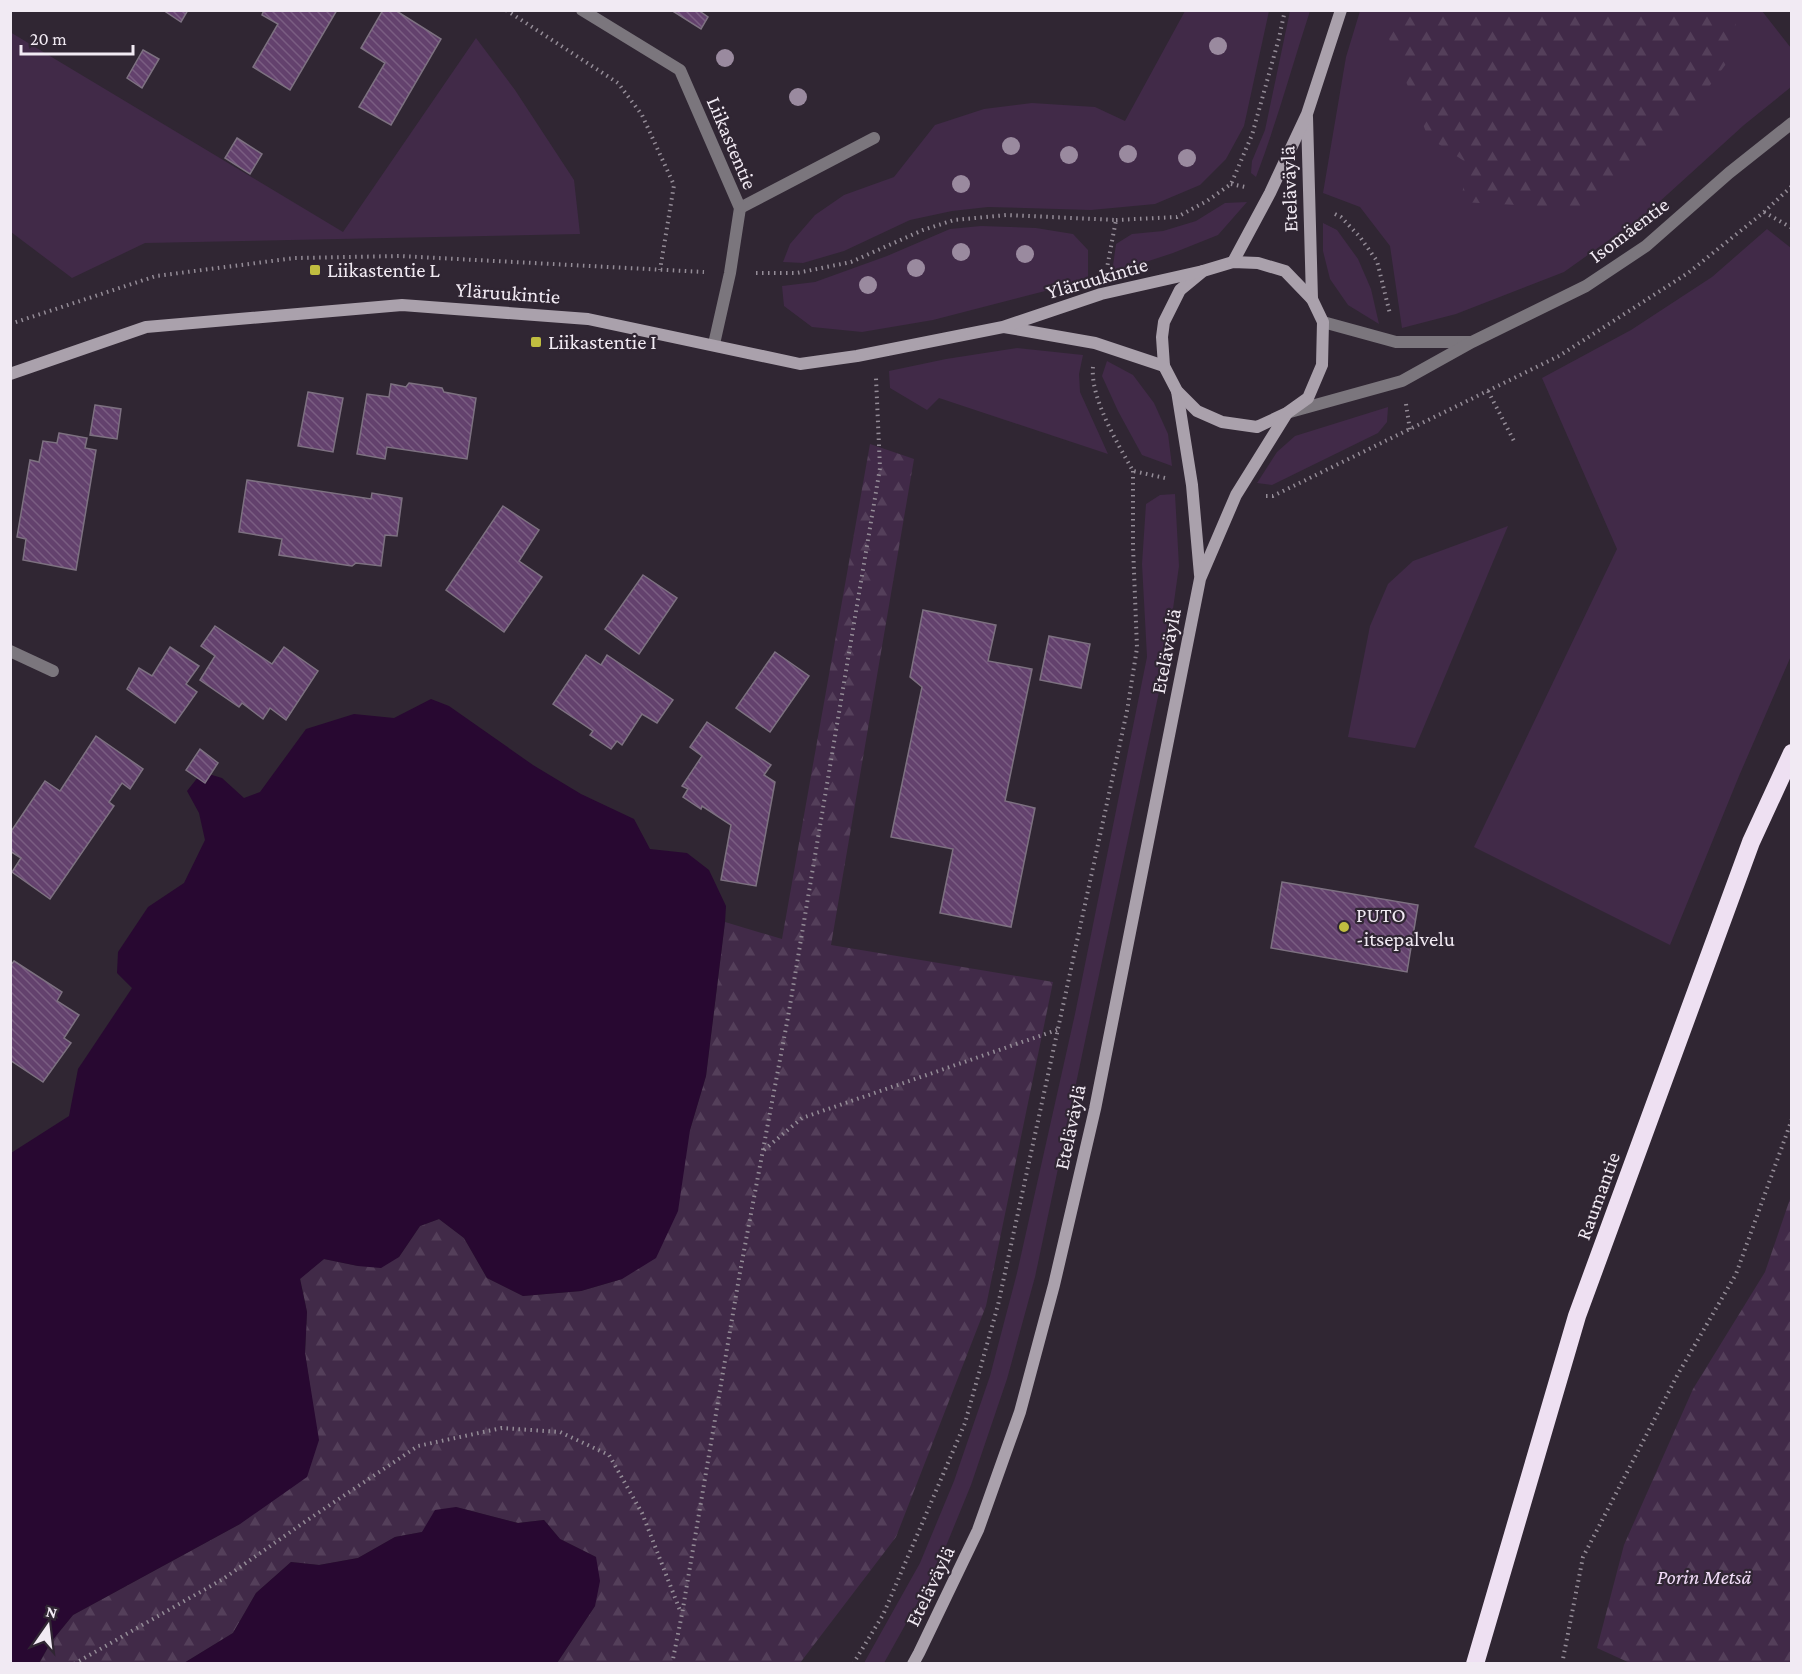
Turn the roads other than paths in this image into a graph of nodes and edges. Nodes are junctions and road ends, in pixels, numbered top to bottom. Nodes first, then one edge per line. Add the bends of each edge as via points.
1 (582, 10) edge
2 (1341, 10) edge
3 (1307, 114) junction
4 (1791, 123) edge
5 (874, 138) dead end
6 (740, 208) junction
7 (1233, 262) junction
8 (1203, 271) junction
9 (1312, 299) junction
10 (1323, 322) junction
11 (1003, 327) junction
12 (1472, 342) junction
13 (714, 344) junction
14 (1164, 366) junction
15 (10, 374) edge
16 (1177, 391) junction
17 (1287, 413) junction
18 (1200, 579) junction
19 (10, 651) edge
20 (53, 671) dead end
21 (1791, 753) edge
22 (913, 1664) edge
23 (1475, 1664) edge

1 - 6 street, Liikastentie via 680,70
2 - 3 main road, Eteläväylä
3 - 7 main road, Eteläväylä
3 - 9 main road, Eteläväylä
4 - 12 street, Isomäentie via 1646,246 1586,286
5 - 6 street
6 - 13 street, Liikastentie
7 - 8 main road
7 - 9 main road via 1258,263 1285,271
8 - 11 main road, Yläruukintie via 1101,294
8 - 14 main road via 1180,290 1164,322
9 - 10 main road
10 - 12 street, Isomäentie via 1396,342
10 - 17 main road via 1322,365 1308,398
11 - 13 main road, Yläruukintie via 800,364
11 - 14 main road, Yläruukintie via 1095,343
12 - 17 street, Isomäentie via 1402,381
13 - 15 main road, Yläruukintie via 588,319 402,305 146,327
14 - 16 main road
16 - 17 main road via 1197,411 1222,422 1257,427
16 - 18 main road, Eteläväylä via 1192,484
17 - 18 main road, Eteläväylä via 1236,495
18 - 22 main road, Eteläväylä via 1095,1109 1051,1297 1020,1412 978,1530
19 - 20 street
21 - 23 highway, Raumantie via 1751,842 1577,1316

